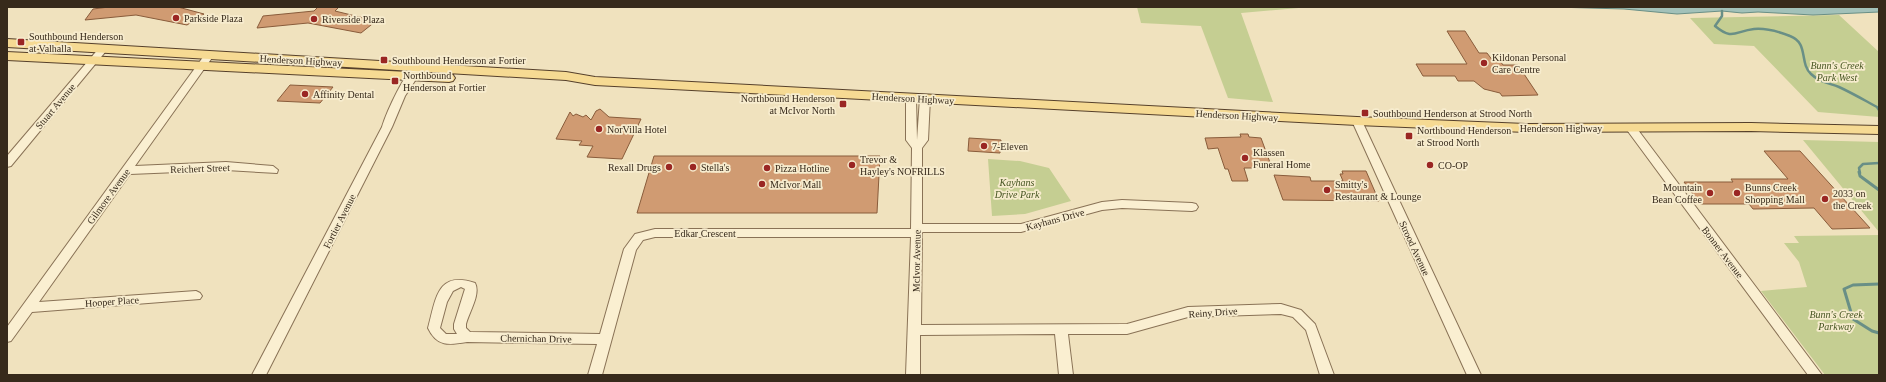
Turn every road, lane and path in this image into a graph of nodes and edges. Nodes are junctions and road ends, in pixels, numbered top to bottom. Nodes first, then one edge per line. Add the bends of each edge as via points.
1 (7, 43) edge
2 (103, 49) junction
3 (7, 56) edge
4 (94, 59) junction
5 (206, 60) junction
6 (416, 72) junction
7 (911, 98) junction
8 (925, 98) junction
9 (1357, 121) junction
10 (1631, 128) junction
11 (1879, 130) edge
12 (917, 147) junction
13 (7, 163) edge
14 (126, 170) junction
15 (273, 170) dead end
16 (1192, 207) dead end
17 (917, 230) junction
18 (196, 296) dead end
19 (28, 306) junction
20 (1061, 329) junction
21 (914, 330) junction
22 (7, 337) edge
23 (467, 337) junction
24 (604, 339) junction
25 (259, 375) edge
26 (595, 375) edge
27 (913, 375) edge
28 (1066, 375) edge
29 (1327, 375) edge
30 (1474, 375) edge
31 (1815, 375) edge

1 - 2 main road, Henderson Highway
2 - 4 street, Stuart Avenue
2 - 5 main road, Henderson Highway
3 - 4 main road, Henderson Highway
4 - 5 main road, Henderson Highway
4 - 13 street, Stuart Avenue
5 - 6 main road, Henderson Highway
5 - 14 street, Gilmore Avenue
6 - 7 main road, Henderson Highway via 573,83 595,81
6 - 25 street, Fortier Avenue
7 - 8 main road, Henderson Highway
7 - 12 street, McIvor Avenue via 911,140
8 - 9 main road, Henderson Highway
8 - 12 street, McIvor Avenue via 923,140
9 - 10 main road, Henderson Highway via 1527,128
9 - 30 street, Strood Avenue
10 - 11 main road, Henderson Highway
10 - 31 street, Bonner Avenue
12 - 17 street, McIvor Avenue
14 - 15 street, Reichert Street via 226,166
14 - 19 street, Gilmore Avenue
16 - 17 street, Kayhans Drive via 1122,204 1102,206 1021,228
17 - 21 street, McIvor Avenue
17 - 24 street, Edkar Crescent via 648,234 639,237 630,249
18 - 19 street, Hooper Place
19 - 22 street, Gilmore Avenue
20 - 21 street, Reiny Drive
20 - 28 street
20 - 29 street, Reiny Drive via 1127,329 1188,312 1281,309 1297,313 1311,328
21 - 27 street, McIvor Avenue
23 - 23 street, Chernichan Drive via 450,340 435,334 434,328 446,290 454,283 464,282 471,286 471,293 459,321 460,330
23 - 24 street, Chernichan Drive
24 - 26 street, Edkar Crescent

